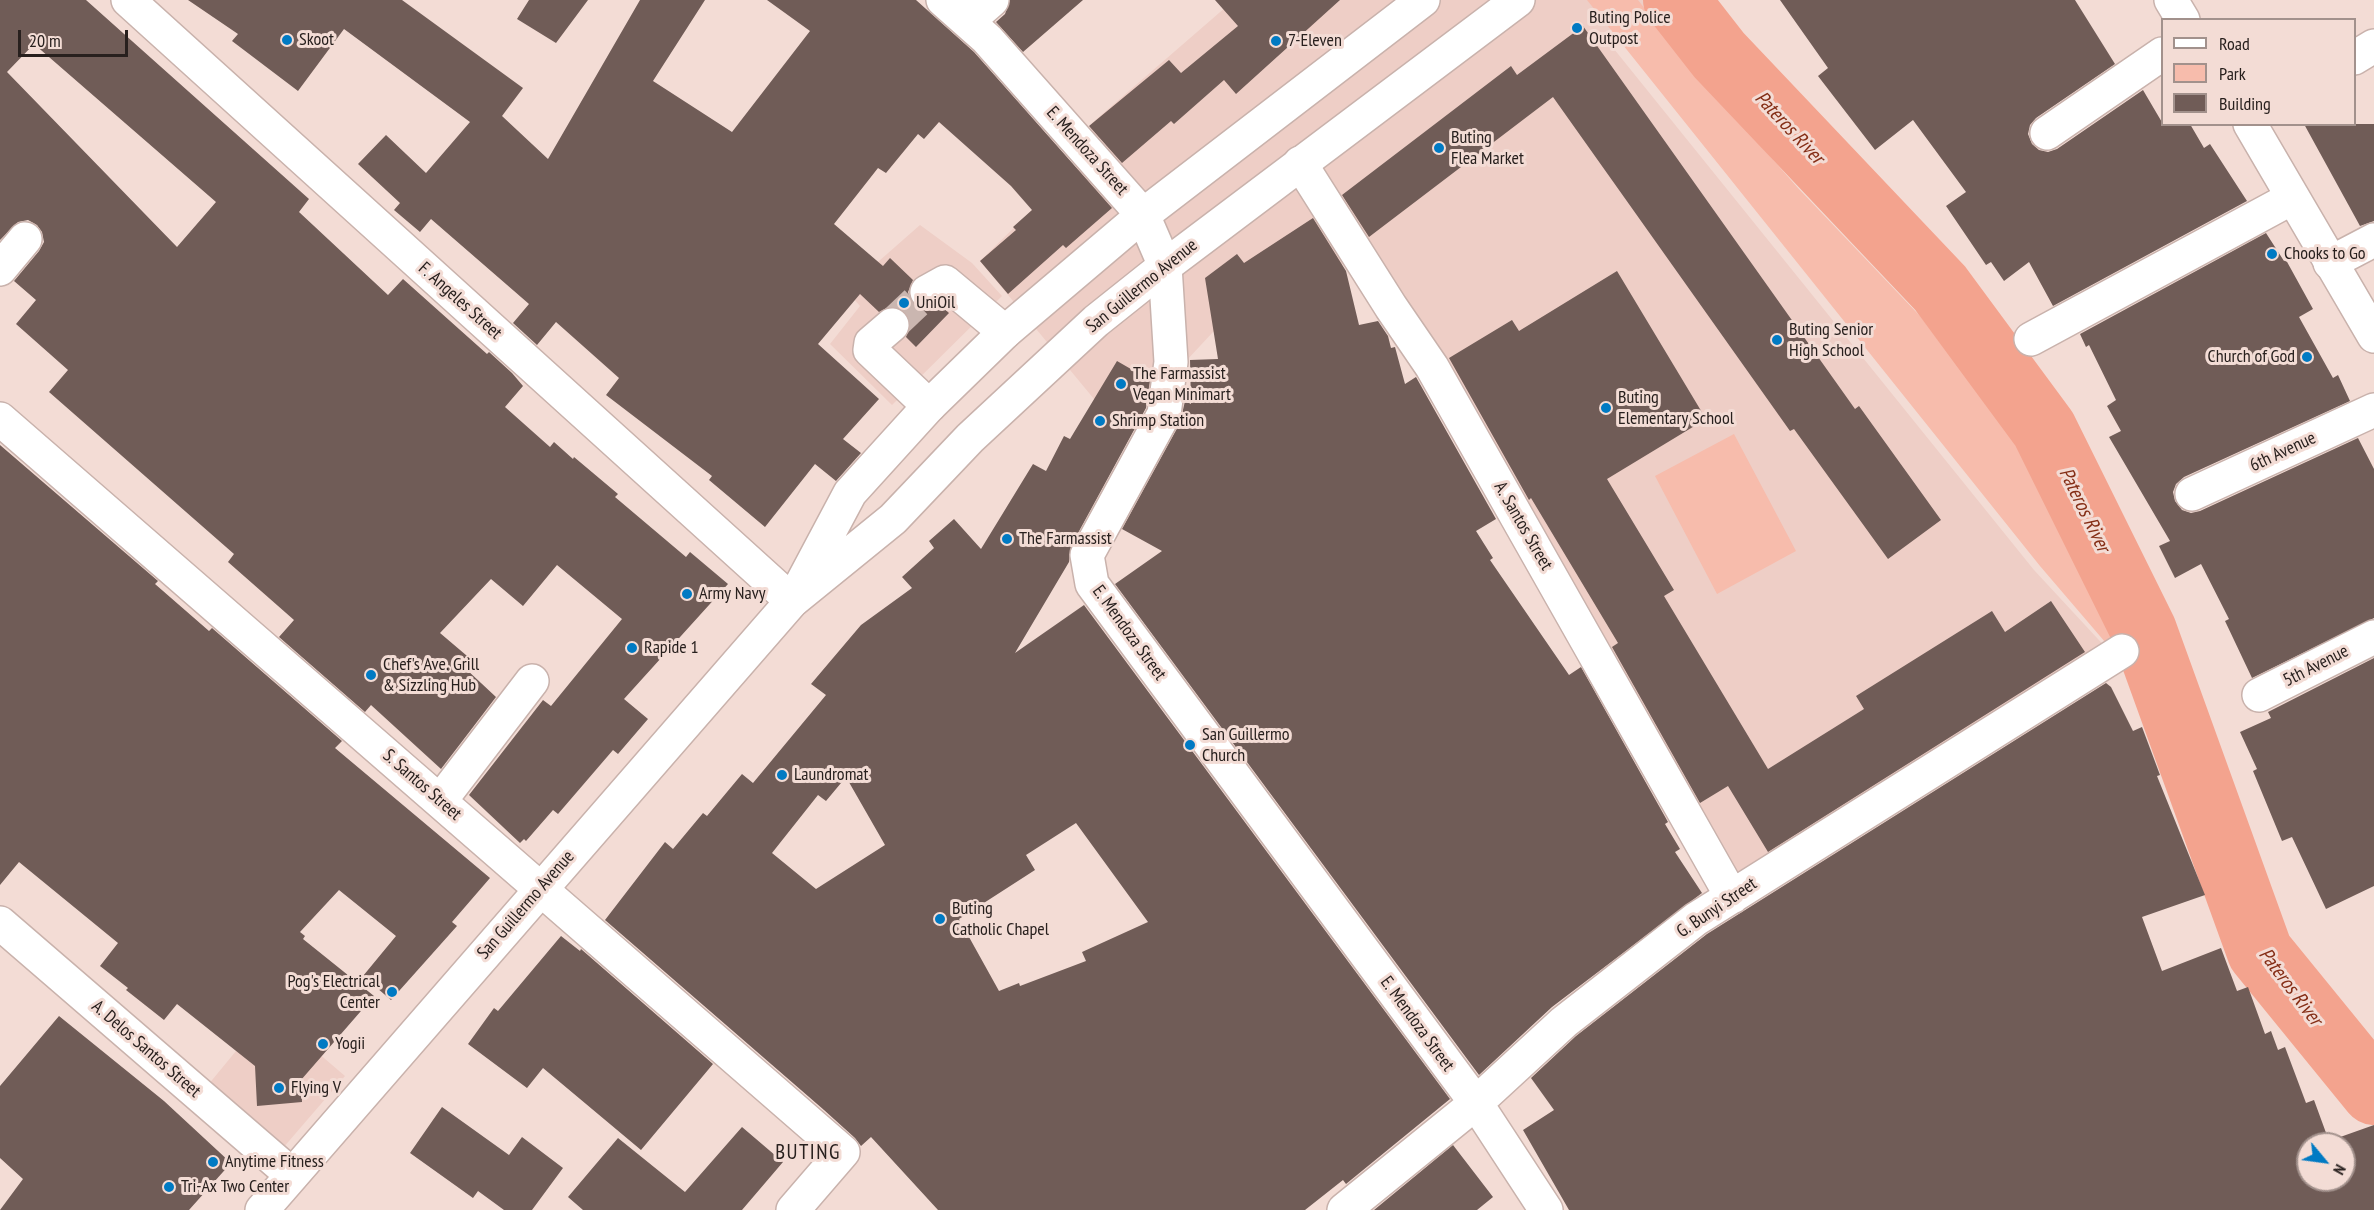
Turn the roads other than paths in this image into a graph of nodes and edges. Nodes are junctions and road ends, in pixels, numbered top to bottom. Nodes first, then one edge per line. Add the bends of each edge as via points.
1 (128, 0) edge
2 (943, 0) edge
3 (992, 0) edge
4 (1423, 0) edge
5 (1518, 0) edge
6 (2170, 0) edge
7 (2182, 18) edge
8 (968, 21) junction
9 (2374, 46) edge
10 (2161, 55) edge
11 (2356, 57) edge
12 (2251, 126) edge
13 (2047, 133) dead end
14 (1300, 164) junction
15 (2292, 198) junction
16 (1143, 215) junction
17 (25, 239) dead end
18 (2374, 240) edge
19 (2330, 263) junction
20 (1165, 266) junction
21 (0, 269) edge
22 (927, 292) tunnel mouth
23 (892, 325) tunnel mouth
24 (1005, 332) junction
25 (2374, 336) edge
26 (2031, 339) dead end
27 (928, 406) junction
28 (2374, 410) edge
29 (0, 419) edge
30 (2192, 494) dead end
31 (792, 601) junction
32 (2374, 637) edge
33 (2122, 651) dead end
34 (532, 681) dead end
35 (2259, 695) dead end
36 (440, 801) junction
37 (541, 889) junction
38 (1732, 897) junction
39 (0, 923) edge
40 (1476, 1103) junction
41 (292, 1175) junction
42 (262, 1210) edge
43 (793, 1210) edge
44 (1344, 1210) edge
45 (1546, 1210) edge

1 - 31 street, F. Angeles Street
2 - 8 street, E. Mendoza Street
3 - 8 street
4 - 16 street, San Guillermo Avenue
5 - 14 street, San Guillermo Avenue
6 - 7 street
8 - 16 street, E. Mendoza Street
9 - 11 street
10 - 13 street
12 - 15 street
14 - 20 street, San Guillermo Avenue
14 - 38 street, A. Santos Street via 1432,367
15 - 19 street
15 - 26 street
16 - 20 street, E. Mendoza Street
16 - 24 street, San Guillermo Avenue
17 - 21 street
18 - 19 street
19 - 25 street
20 - 31 street, San Guillermo Avenue via 1096,321 970,438 893,519
20 - 40 street, E. Mendoza Street via 1171,362 1164,414 1087,555 1092,584
22 - 24 street via 945,282
23 - 27 street via 871,343 870,350
24 - 27 street, San Guillermo Avenue
27 - 31 street, San Guillermo Avenue via 850,493
28 - 30 street, 6th Avenue
29 - 36 street, S. Santos Street
31 - 37 street, San Guillermo Avenue
32 - 35 street, 5th Avenue
33 - 38 street, G. Bunyi Street
34 - 36 street
36 - 37 street, S. Santos Street
37 - 41 street, San Guillermo Avenue
37 - 43 street, S. Santos Street via 843,1152
38 - 40 street, G. Bunyi Street via 1696,919 1564,1022
39 - 41 street, A. Delos Santos Street
40 - 44 street, G. Bunyi Street
40 - 45 street, E. Mendoza Street
41 - 42 street, San Guillermo Avenue

